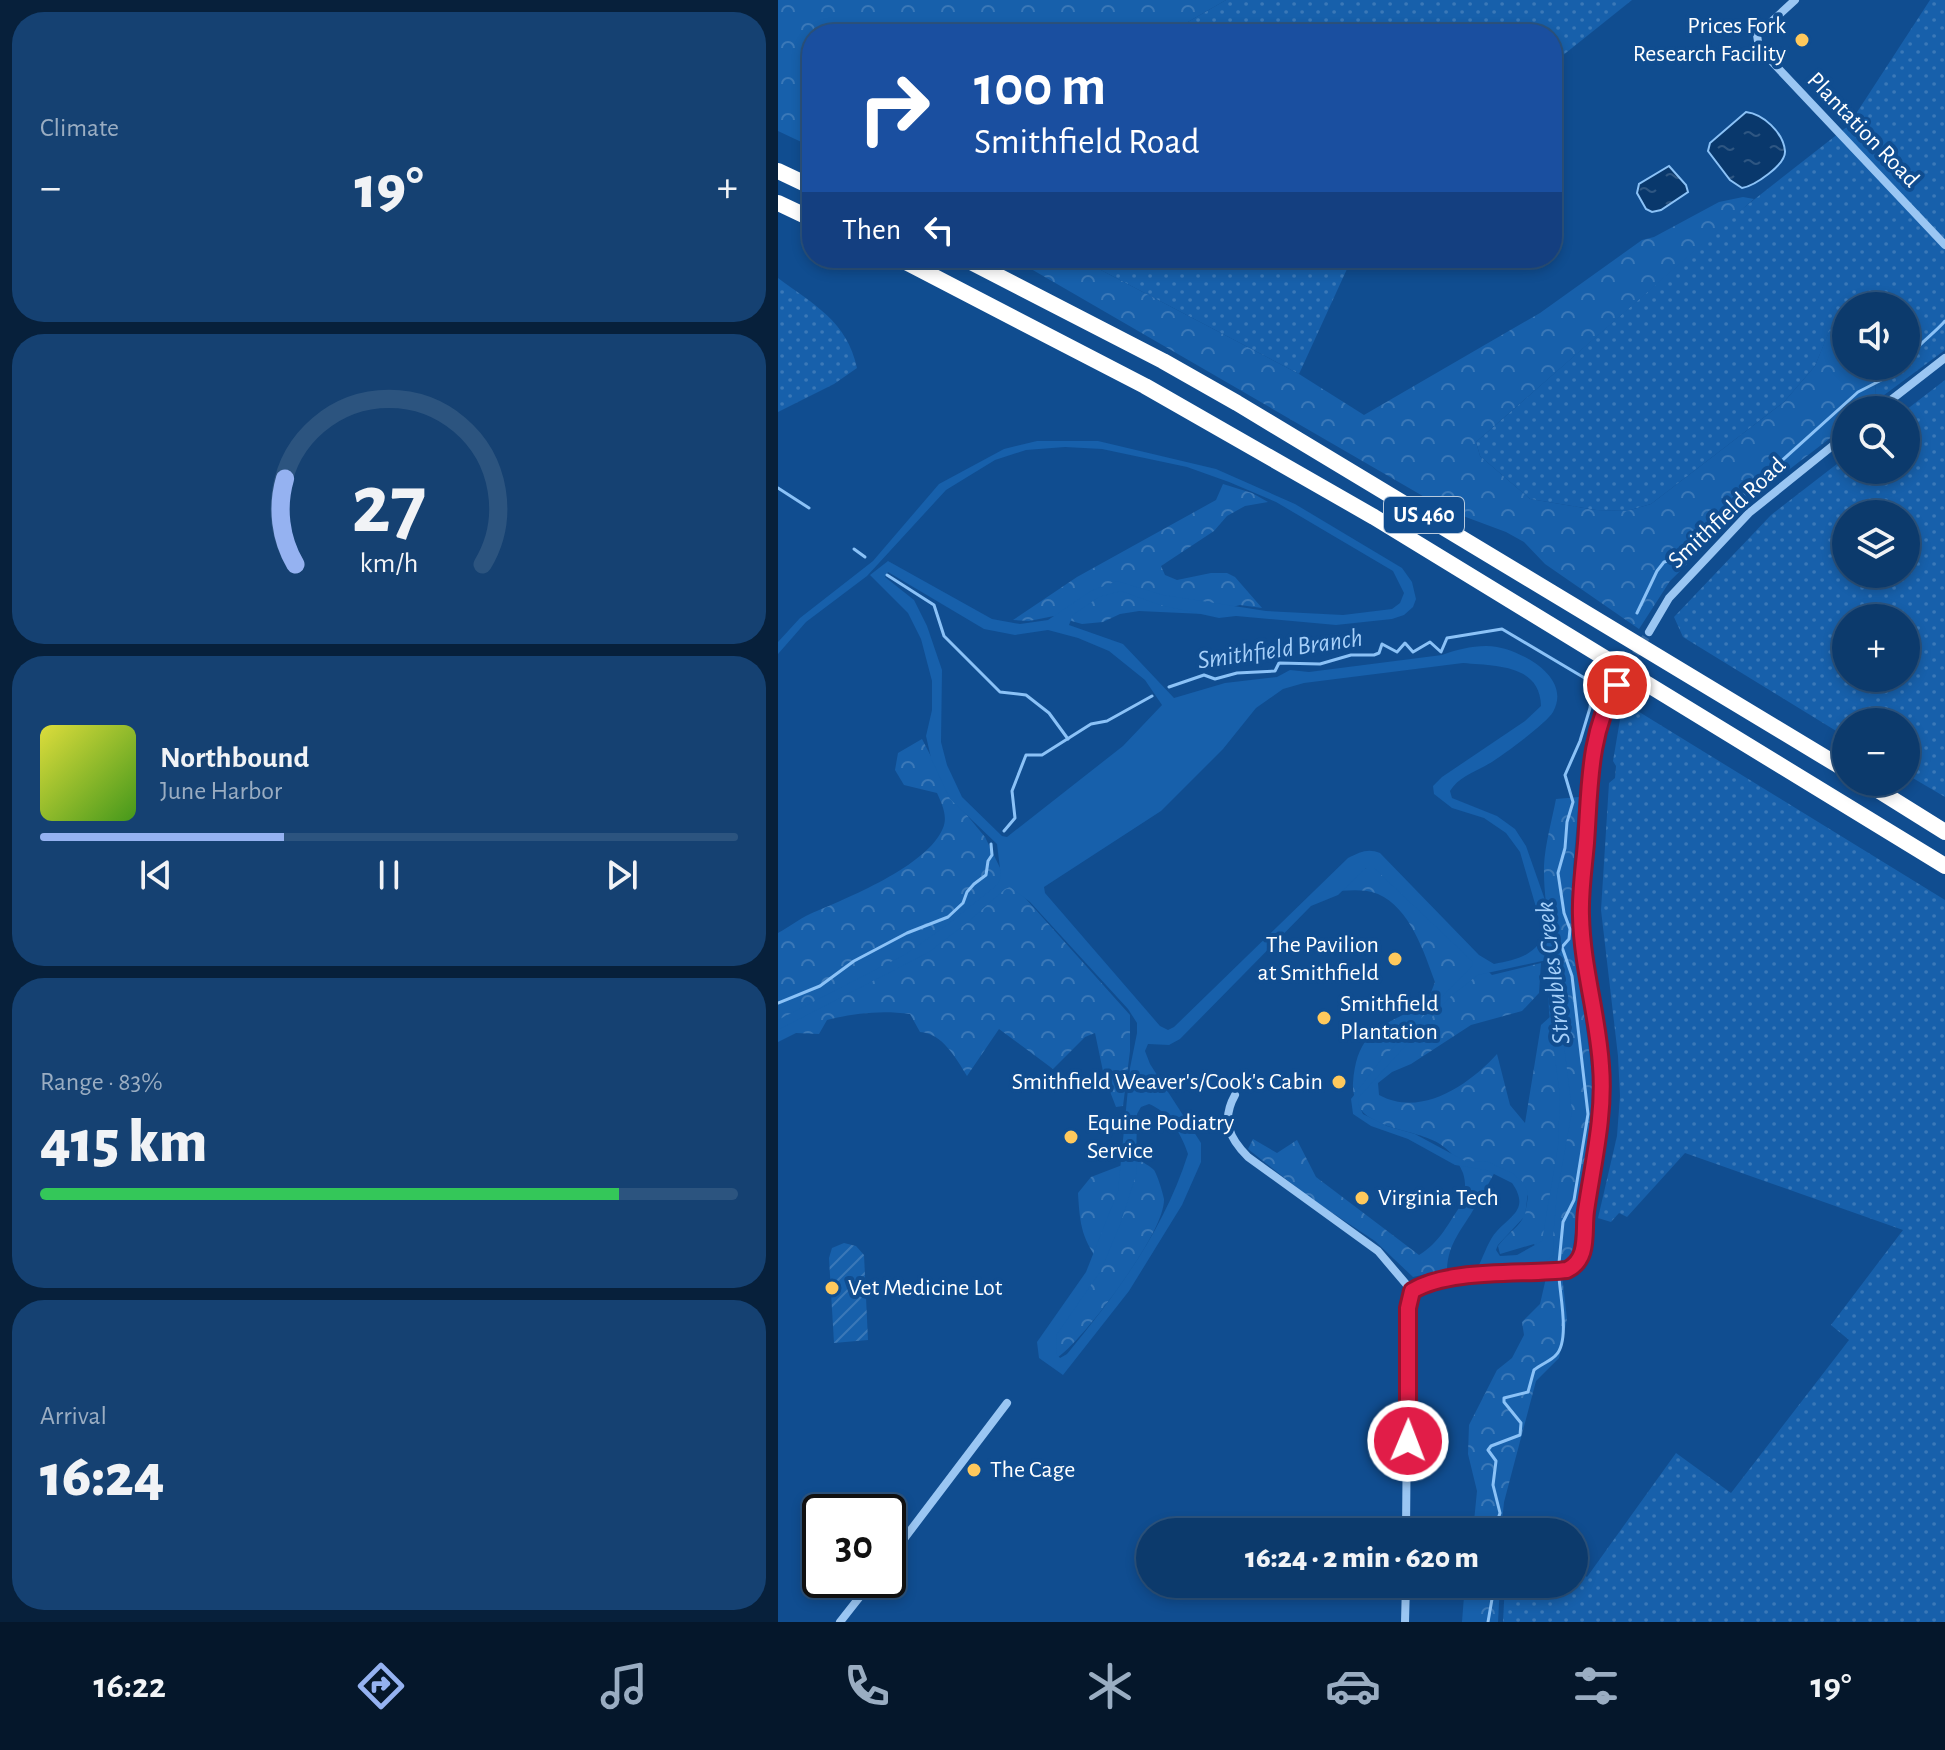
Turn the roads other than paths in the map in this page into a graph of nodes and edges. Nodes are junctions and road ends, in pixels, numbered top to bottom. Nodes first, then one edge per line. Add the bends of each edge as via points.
1 (1795, 0) edge
2 (778, 171) edge
3 (802, 182) edge
4 (778, 203) edge
5 (802, 214) edge
6 (1945, 245) edge
7 (917, 268) edge
8 (982, 268) edge
9 (1945, 358) edge
10 (1896, 396) edge
11 (1832, 446) edge
12 (1649, 632) tunnel mouth
13 (1617, 685) tunnel mouth
14 (1832, 762) edge
15 (1887, 796) edge
16 (1945, 832) edge
17 (1945, 866) edge
18 (1235, 1095) dead end
19 (1412, 1291) junction
20 (1007, 1403) dead end
21 (1406, 1518) edge
22 (906, 1536) edge
23 (859, 1598) edge
24 (1406, 1598) edge
25 (840, 1622) edge
26 (1405, 1622) edge

1 - 6 street, Plantation Road via 1756,40
2 - 3 highway
4 - 5 highway
7 - 17 highway, US 460 via 1145,386 1360,509
8 - 14 highway, US 460 via 1237,403
9 - 10 street
11 - 12 street, Smithfield Road via 1749,513 1669,598
13 - 19 street via 1598,725 1592,758 1581,912 1602,1088 1584,1250 1567,1270 1453,1279
15 - 16 highway
18 - 19 street via 1227,1127 1235,1144 1378,1251
19 - 21 street
20 - 22 street
23 - 25 street
24 - 26 street

